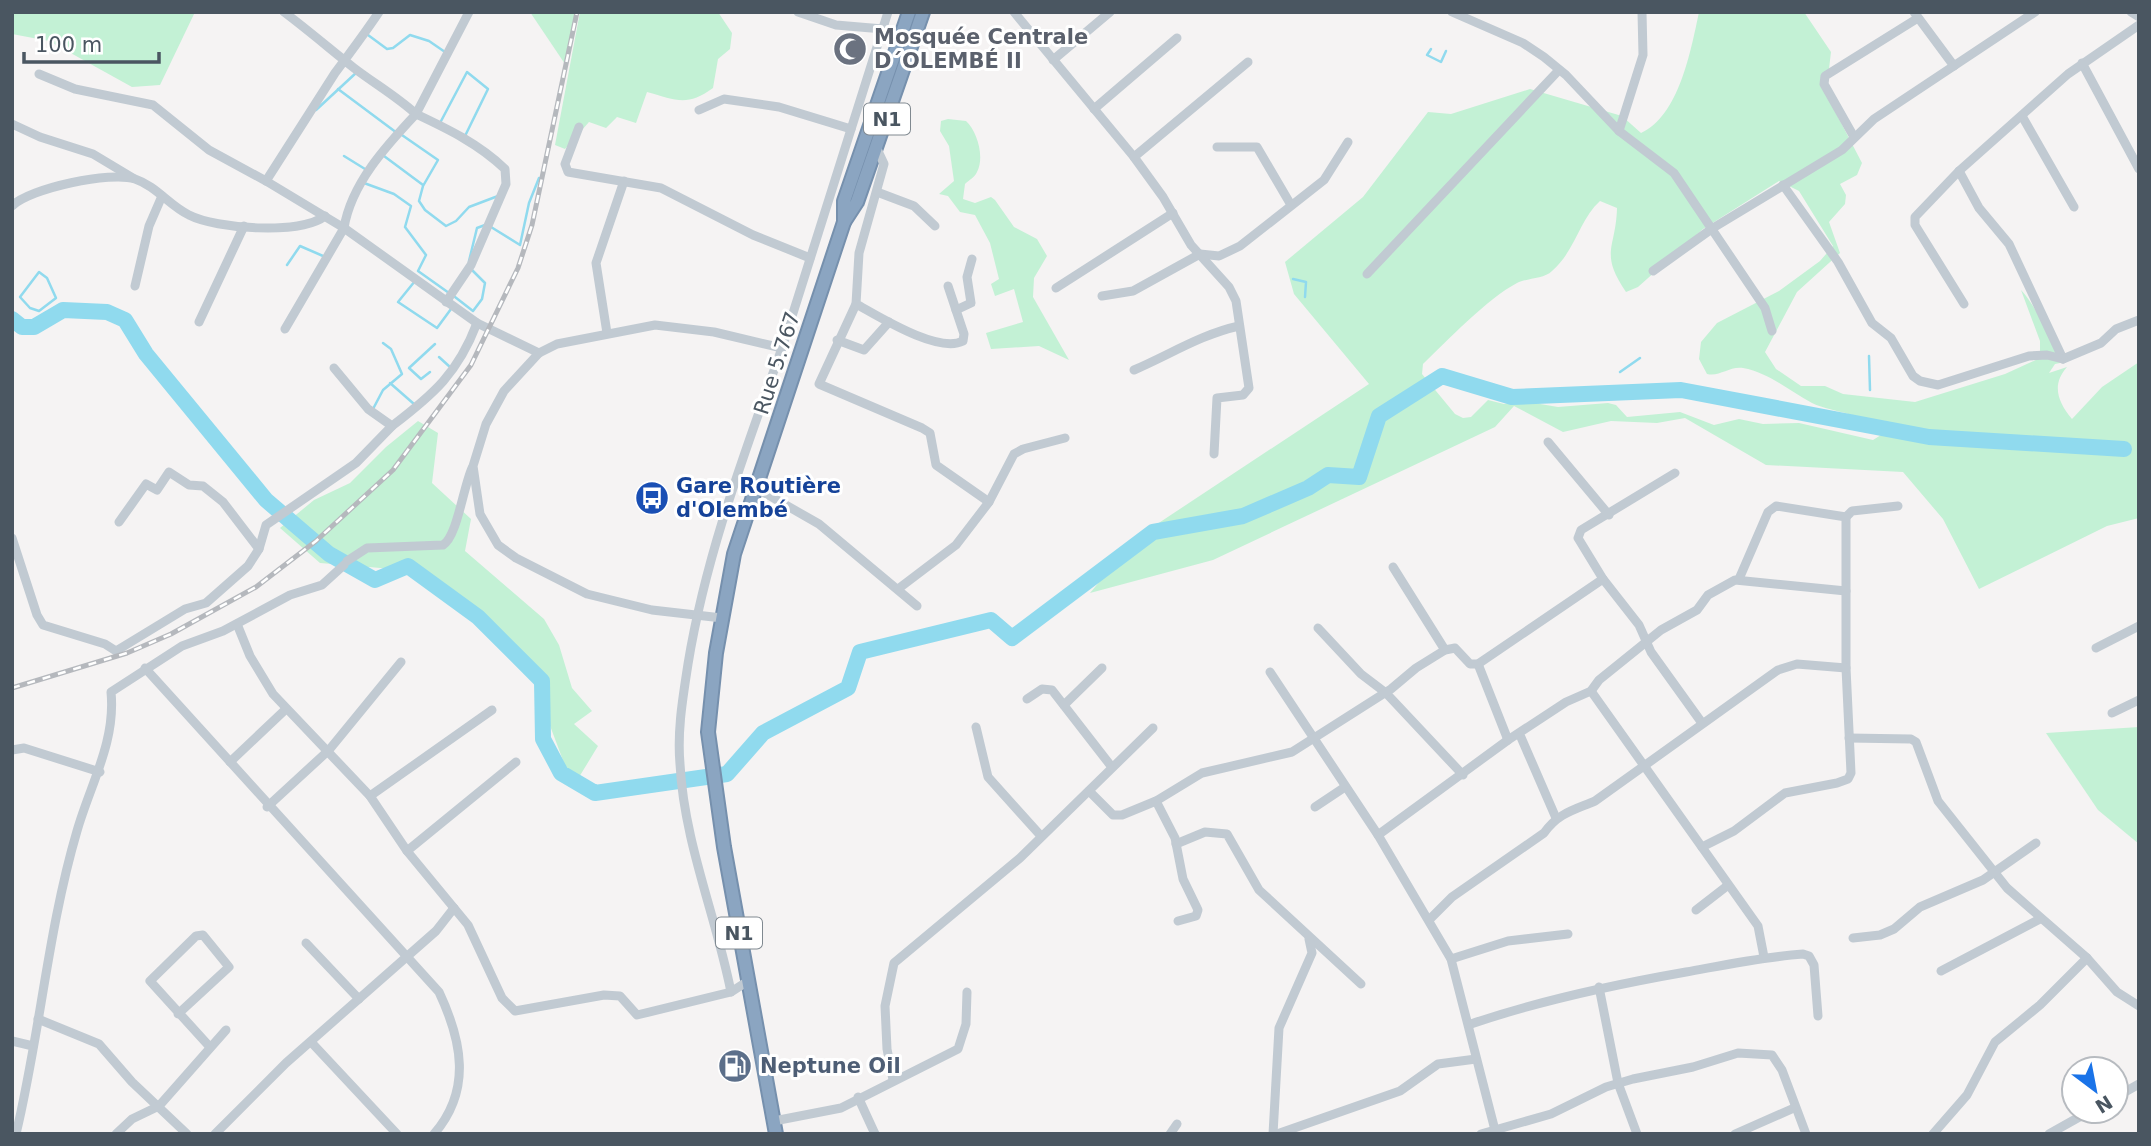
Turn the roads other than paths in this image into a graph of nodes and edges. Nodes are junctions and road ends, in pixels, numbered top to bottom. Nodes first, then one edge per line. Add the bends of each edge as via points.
1 (284, 12) edge
2 (379, 12) edge
3 (469, 12) edge
4 (798, 12) edge
5 (888, 12) edge
6 (909, 12) edge
7 (923, 12) edge
8 (1014, 12) edge
9 (1110, 12) edge
10 (1452, 12) edge
11 (1642, 12) edge
12 (2035, 12) edge
13 (2131, 12) edge
14 (1916, 15) edge
15 (2139, 18) edge
16 (2139, 25) edge
17 (883, 29) junction
18 (1177, 38) dead end
19 (345, 60) junction
20 (1053, 60) junction
21 (1248, 62) dead end
22 (2082, 63) junction
23 (1954, 66) junction
24 (1559, 70) junction
25 (38, 74) dead end
26 (1094, 109) junction
27 (699, 110) dead end
28 (416, 114) junction
29 (2022, 116) junction
30 (12, 124) edge
31 (579, 127) dead end
32 (852, 129) junction
33 (1619, 131) junction
34 (1854, 137) junction
35 (1348, 142) dead end
36 (1217, 147) dead end
37 (877, 149) junction
38 (1134, 157) junction
39 (2139, 169) edge
40 (1959, 171) junction
41 (135, 179) junction
42 (266, 181) junction
43 (624, 181) junction
44 (1783, 185) junction
45 (877, 192) junction
46 (162, 196) junction
47 (14, 202) edge
48 (1291, 205) junction
49 (2074, 207) dead end
50 (1173, 213) junction
51 (325, 216) junction
52 (844, 222) junction
53 (244, 226) junction
54 (935, 226) dead end
55 (1713, 228) junction
56 (344, 229) junction
57 (1200, 254) junction
58 (810, 258) junction
59 (972, 259) dead end
60 (1653, 271) dead end
61 (1367, 274) dead end
62 (135, 286) dead end
63 (948, 286) dead end
64 (1056, 288) dead end
65 (1102, 296) dead end
66 (446, 302) junction
67 (856, 304) junction
68 (1964, 304) dead end
69 (956, 310) junction
70 (2139, 320) edge
71 (199, 322) dead end
72 (889, 322) junction
73 (477, 323) junction
74 (1239, 326) junction
75 (285, 329) dead end
76 (1772, 331) dead end
77 (607, 333) junction
78 (837, 340) junction
79 (782, 348) junction
80 (539, 353) junction
81 (2063, 359) junction
82 (334, 368) dead end
83 (1134, 370) dead end
84 (392, 426) junction
85 (1065, 438) dead end
86 (1548, 442) dead end
87 (1214, 454) dead end
88 (473, 466) junction
89 (1675, 473) dead end
90 (756, 488) junction
91 (989, 502) junction
92 (1898, 506) dead end
93 (1609, 515) junction
94 (1846, 517) junction
95 (119, 522) dead end
96 (12, 538) edge
97 (259, 549) junction
98 (1393, 567) dead end
99 (17, 572) edge
100 (1603, 579) junction
101 (1739, 579) junction
102 (898, 589) junction
103 (1846, 591) junction
104 (917, 606) dead end
105 (698, 614) junction
106 (722, 618) junction
107 (237, 624) junction
108 (2139, 626) edge
109 (1318, 628) dead end
110 (1646, 644) junction
111 (2096, 648) dead end
112 (1445, 650) junction
113 (1479, 661) junction
114 (401, 663) dead end
115 (145, 668) junction
116 (1102, 668) dead end
117 (1846, 668) junction
118 (1270, 672) dead end
119 (1591, 691) junction
120 (1386, 693) junction
121 (1027, 699) dead end
122 (2139, 700) edge
123 (1064, 705) junction
124 (286, 709) junction
125 (492, 710) dead end
126 (2112, 713) dead end
127 (1702, 723) junction
128 (976, 727) dead end
129 (1153, 728) dead end
130 (1520, 735) junction
131 (1312, 738) junction
132 (1849, 738) junction
133 (1508, 740) junction
134 (12, 750) edge
135 (329, 750) junction
136 (230, 762) junction
137 (516, 762) dead end
138 (1111, 766) junction
139 (1646, 766) junction
140 (100, 772) junction
141 (1463, 775) junction
142 (1345, 787) junction
143 (1089, 791) junction
144 (370, 796) junction
145 (1156, 801) junction
146 (267, 807) junction
147 (1315, 807) dead end
148 (1556, 818) junction
149 (1378, 835) junction
150 (1041, 836) junction
151 (2036, 843) dead end
152 (1176, 844) junction
153 (1702, 847) junction
154 (407, 851) junction
155 (1994, 872) junction
156 (1727, 886) junction
157 (454, 908) junction
158 (1696, 910) dead end
159 (1430, 919) junction
160 (2040, 919) junction
161 (1178, 921) dead end
162 (1568, 934) dead end
163 (1308, 937) junction
164 (1853, 938) dead end
165 (306, 943) dead end
166 (408, 956) junction
167 (1763, 957) junction
168 (2087, 958) junction
169 (1451, 959) junction
170 (1941, 971) dead end
171 (748, 981) junction
172 (1361, 984) dead end
173 (1599, 988) junction
174 (731, 992) junction
175 (967, 992) dead end
176 (359, 999) junction
177 (2139, 1006) edge
178 (178, 1014) junction
179 (1818, 1016) dead end
180 (38, 1019) junction
181 (1471, 1024) junction
182 (226, 1030) dead end
183 (12, 1041) edge
184 (311, 1041) junction
185 (33, 1046) junction
186 (209, 1046) junction
187 (1476, 1059) junction
188 (893, 1080) junction
189 (1618, 1083) junction
190 (858, 1097) junction
191 (159, 1106) junction
192 (1794, 1108) junction
193 (1177, 1124) dead end
194 (2065, 1125) edge
195 (775, 1127) edge
196 (1496, 1132) edge
197 (16, 1134) edge
198 (116, 1134) edge
199 (187, 1134) edge
200 (215, 1134) edge
201 (397, 1134) edge
202 (434, 1134) edge
203 (875, 1134) edge
204 (1170, 1134) edge
205 (1275, 1134) edge
206 (1481, 1134) edge
207 (1637, 1134) edge
208 (1735, 1134) edge
209 (1806, 1134) edge
210 (1933, 1134) edge
211 (2049, 1134) edge

1 - 19 street
2 - 19 street
3 - 28 street
4 - 17 street via 836,24
5 - 17 street
6 - 52 highway, Rue 5.767 / N1 via 844,201
7 - 37 highway, N1
8 - 20 street
9 - 20 street
10 - 24 street via 1523,43
11 - 33 street via 1643,55
12 - 23 street
13 - 15 street
14 - 23 street
14 - 34 street via 1825,76 1824,84
16 - 22 street
17 - 32 street
18 - 26 street
19 - 28 street
19 - 42 street
20 - 26 street
21 - 38 street
22 - 29 street
22 - 39 street
23 - 34 street via 1874,118
24 - 33 street
24 - 61 street
25 - 42 street via 75,89 153,105 209,150
26 - 38 street
27 - 32 street via 724,99 779,107
28 - 56 street via 381,153 354,195
28 - 66 street via 469,141 505,169 506,184 471,265
29 - 40 street
29 - 49 street
30 - 41 street via 93,154
31 - 43 street via 566,170
32 - 58 street
33 - 55 street via 1674,173
34 - 44 street via 1842,150
35 - 48 street via 1324,180
36 - 48 street via 1257,147
37 - 45 street via 884,164
37 - 52 highway, N1 via 857,202
38 - 50 street
40 - 68 street via 1913,221
40 - 81 street via 1979,208 2009,244
41 - 46 street
41 - 47 street via 41,189
42 - 51 street
43 - 58 street via 661,188
43 - 77 street via 596,262
44 - 55 street
44 - 81 street via 1838,262 1872,323 1891,338 1920,381 1938,385 2029,356
45 - 54 street via 914,206
45 - 67 street via 859,253
46 - 53 street via 200,220
46 - 62 street via 149,226
48 - 57 street via 1240,246 1219,256
50 - 57 street
50 - 64 street
51 - 53 street via 303,226
51 - 56 street
52 - 90 highway, Rue 5.767 / N1
53 - 71 street
55 - 60 street
55 - 76 street via 1765,308
56 - 66 street
56 - 75 street
57 - 65 street via 1133,291
57 - 74 street via 1233,294
58 - 79 street
59 - 69 street via 967,276 971,303
63 - 69 street
66 - 73 street
67 - 72 street
67 - 78 street
69 - 72 street via 964,334 963,341 956,344 919,337
70 - 81 street
72 - 78 street via 864,350
73 - 80 street
73 - 84 street via 464,354 442,385
74 - 83 street via 1209,333
74 - 87 street via 1250,387 1243,395 1217,398
77 - 79 street via 671,326
77 - 80 street via 557,344
78 - 91 street via 819,379 821,387 930,433 936,465
79 - 105 street via 721,520
80 - 88 street via 494,408
82 - 84 street via 368,409
84 - 97 street via 356,463 266,525
85 - 91 street via 1014,454
86 - 93 street
88 - 105 street via 480,514 498,545 516,558 587,594 652,610
88 - 107 street via 451,541 367,548 321,585 275,602
89 - 93 street
90 - 102 street via 819,524
90 - 106 highway, Rue 5.767 / N1 via 734,554
91 - 102 street via 956,545
92 - 94 street via 1852,511
93 - 100 street via 1581,530 1577,538
94 - 101 street via 1776,506 1768,512
94 - 103 street
95 - 97 street via 146,484 157,490 169,472 189,485 203,486 223,502
96 - 99 street
97 - 99 street via 248,566 206,603 184,609 116,651 43,625
98 - 112 street
100 - 110 street via 1639,625
100 - 113 street
101 - 103 street
101 - 110 street via 1708,596 1697,610
102 - 104 street
103 - 117 street
105 - 106 street
105 - 174 street via 679,725 680,764 695,854
106 - 171 highway, Rue 5.767 / N1 via 708,732
107 - 115 street via 182,646
107 - 124 street via 250,656
108 - 111 street
109 - 120 street via 1361,674
110 - 119 street
110 - 127 street
112 - 113 street via 1455,648 1470,664
112 - 120 street
113 - 133 street
114 - 135 street
115 - 136 street
115 - 140 street via 111,692
116 - 123 street
117 - 127 street via 1797,664 1778,670
117 - 132 street
118 - 131 street
119 - 130 street via 1566,702
119 - 139 street
120 - 131 street
120 - 141 street
121 - 123 street via 1049,688
122 - 126 street
123 - 138 street
124 - 135 street
124 - 136 street
125 - 144 street
127 - 139 street
128 - 150 street via 988,777
129 - 138 street
130 - 133 street
130 - 148 street
131 - 142 street
131 - 145 street via 1283,756 1202,773
132 - 153 street via 1848,779 1785,793 1734,831
132 - 155 street via 1916,742 1938,801
133 - 141 street
134 - 140 street via 24,748
135 - 144 street
135 - 146 street
136 - 146 street
137 - 154 street
138 - 143 street
139 - 148 street via 1595,801
139 - 153 street
140 - 180 street via 77,829
141 - 149 street
142 - 147 street
142 - 149 street
143 - 145 street via 1117,816
143 - 150 street
144 - 154 street
145 - 152 street
146 - 166 street
148 - 159 street via 1544,833 1452,897
149 - 159 street
150 - 188 street via 894,963 885,998
151 - 155 street
152 - 161 street via 1183,879 1198,910 1195,916
152 - 163 street via 1205,832 1227,834 1253,884
153 - 156 street
154 - 157 street
155 - 160 street
155 - 164 street via 1920,907 1894,929
156 - 158 street
156 - 167 street via 1758,926
157 - 166 street
157 - 174 street via 468,925 502,998 515,1011 604,995 620,996 637,1015
159 - 169 street
160 - 168 street
160 - 170 street
162 - 169 street via 1508,941
163 - 172 street
163 - 205 street via 1312,953 1279,1028
165 - 176 street
166 - 176 street
166 - 202 street via 439,992 456,1032 460,1056 455,1102
167 - 173 street
167 - 179 street via 1803,954 1813,960
168 - 177 street via 2117,992
168 - 210 street via 1995,1042 1968,1095
169 - 181 street
171 - 174 street
171 - 195 highway, N1
173 - 181 street
173 - 189 street
175 - 188 street via 966,1024 958,1049
176 - 184 street
178 - 178 street via 229,967 203,935 196,936 150,981
178 - 186 street
180 - 185 street
180 - 191 street via 99,1044
181 - 187 street
182 - 186 street
183 - 185 street
184 - 200 street
184 - 201 street
185 - 197 street
186 - 191 street
187 - 196 street
187 - 205 street via 1438,1064 1400,1091
188 - 190 street
189 - 192 street via 1738,1053 1772,1055
189 - 196 street via 1551,1114
189 - 207 street
190 - 195 street via 841,1108
190 - 203 street
191 - 198 street via 132,1119
191 - 199 street
192 - 208 street
192 - 209 street
193 - 204 street
194 - 211 street
196 - 206 street

